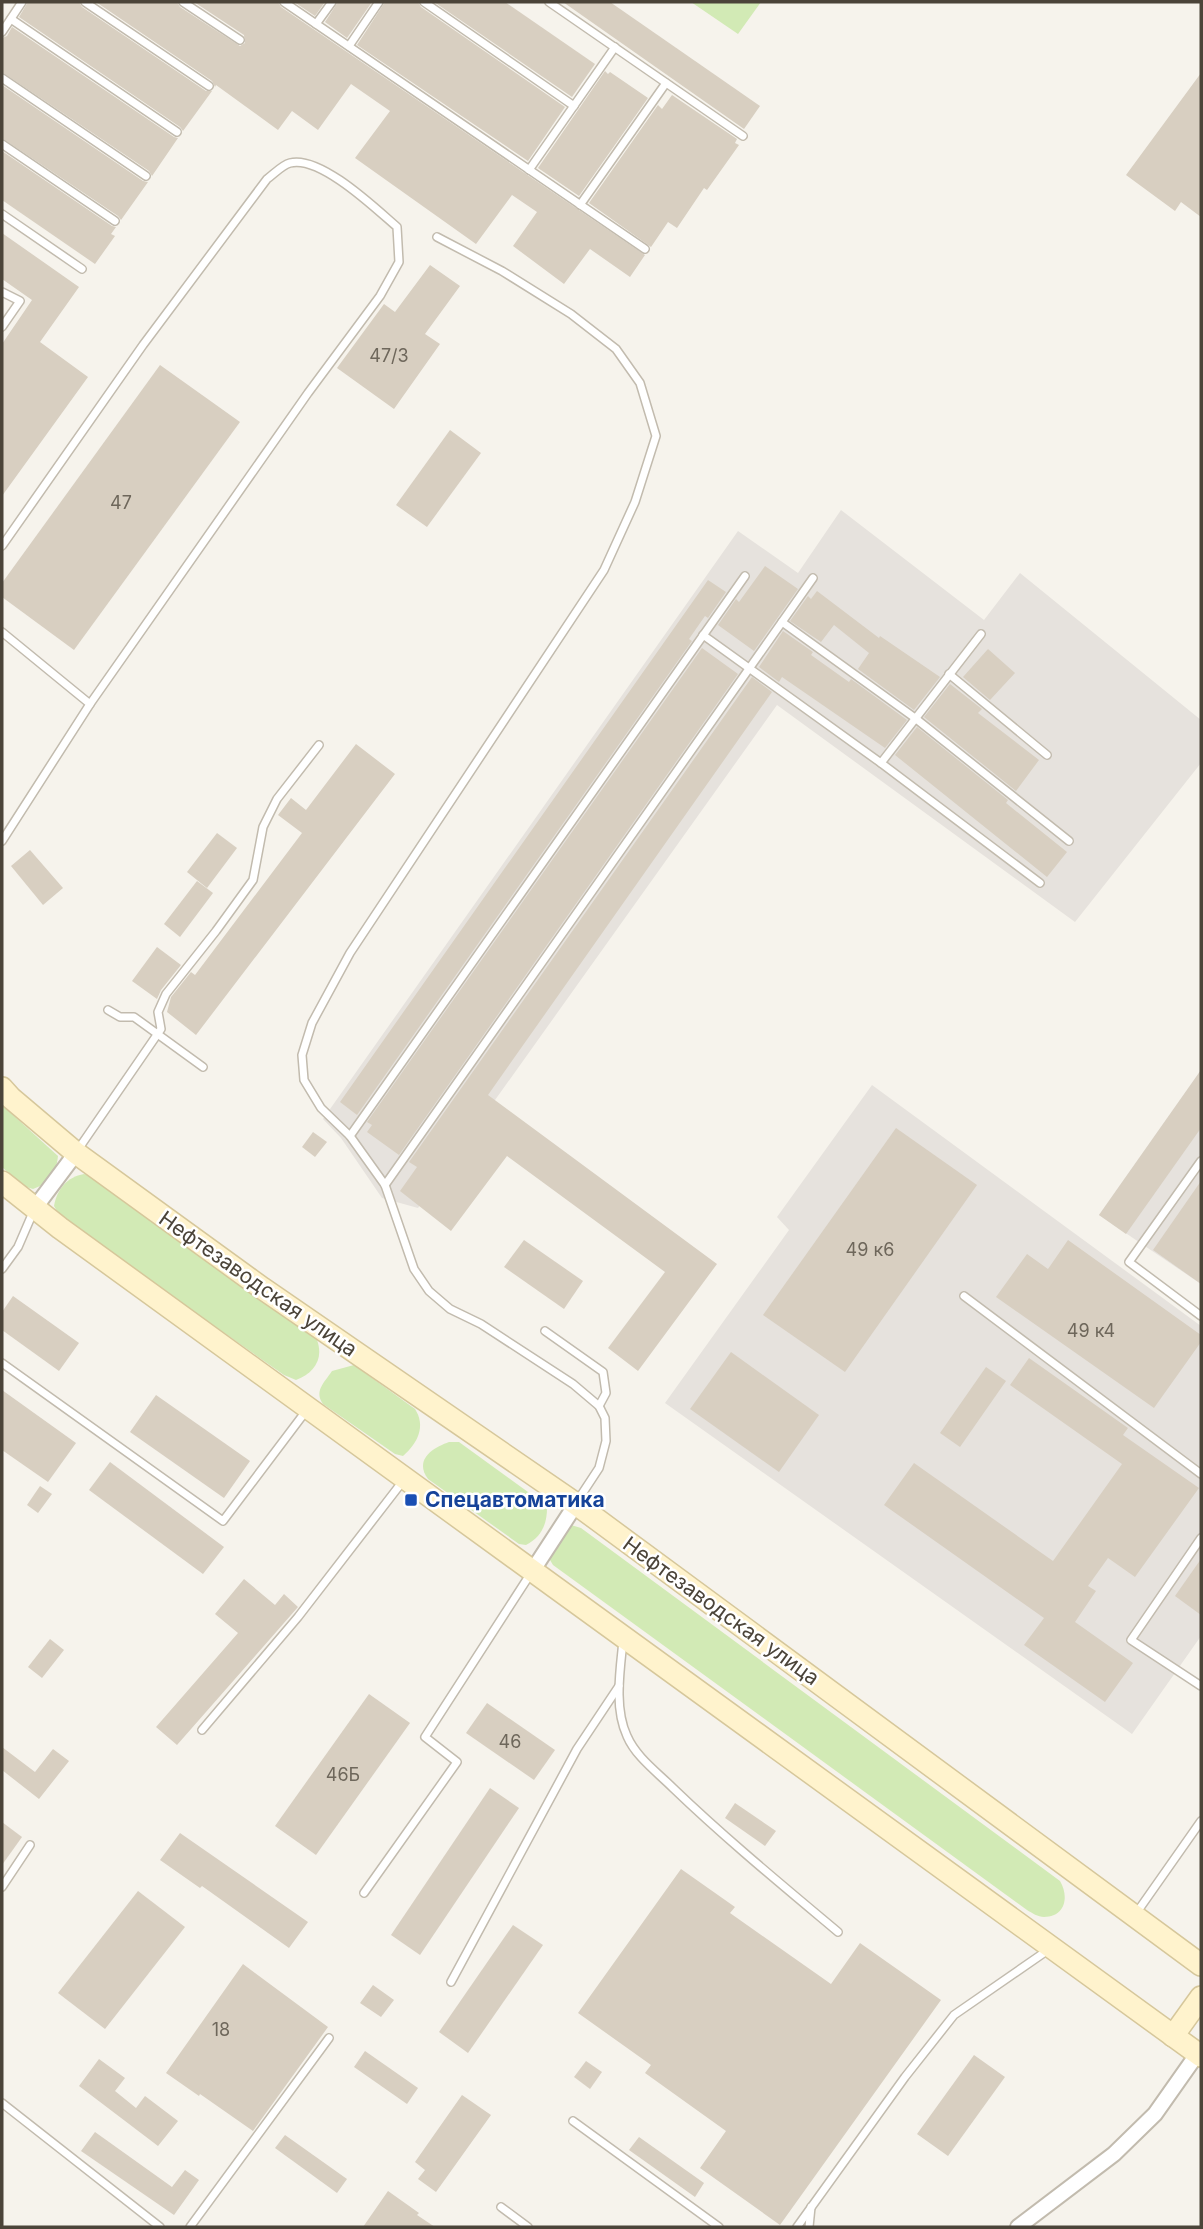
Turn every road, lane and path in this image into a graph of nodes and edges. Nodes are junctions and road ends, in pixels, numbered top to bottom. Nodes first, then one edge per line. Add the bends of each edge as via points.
1 (22, 2) edge
2 (85, 2) edge
3 (183, 2) edge
4 (284, 2) edge
5 (332, 2) edge
6 (379, 2) edge
7 (424, 2) edge
8 (549, 2) edge
9 (11, 19) junction
10 (316, 24) junction
11 (2, 32) edge
12 (240, 40) dead end
13 (349, 46) junction
14 (615, 47) junction
15 (2, 78) edge
16 (666, 83) junction
17 (209, 86) dead end
18 (574, 106) junction
19 (177, 132) dead end
20 (743, 136) dead end
21 (2, 144) edge
22 (529, 170) junction
23 (146, 176) dead end
24 (580, 205) junction
25 (2, 214) edge
26 (115, 221) dead end
27 (437, 237) dead end
28 (645, 249) dead end
29 (82, 269) dead end
30 (2, 292) edge
31 (2, 327) edge
32 (2, 546) edge
33 (745, 576) dead end
34 (813, 578) dead end
35 (782, 622) junction
36 (2, 632) edge
37 (981, 634) dead end
38 (703, 635) junction
39 (749, 668) junction
40 (949, 674) junction
41 (90, 704) junction
42 (915, 718) junction
43 (319, 745) dead end
44 (1047, 755) dead end
45 (881, 763) junction
46 (2, 841) edge
47 (1069, 841) dead end
48 (1040, 883) dead end
49 (108, 1010) dead end
50 (157, 1035) junction
51 (203, 1067) dead end
52 (2, 1088) edge
53 (351, 1136) junction
54 (76, 1153) junction
55 (1201, 1161) edge
56 (2, 1182) edge
57 (385, 1185) junction
58 (34, 1209) junction
59 (2, 1269) edge
60 (964, 1296) dead end
61 (1201, 1316) edge
62 (545, 1331) dead end
63 (2, 1363) edge
64 (599, 1406) junction
65 (308, 1407) junction
66 (1201, 1474) edge
67 (406, 1478) junction
68 (576, 1504) junction
69 (1201, 1538) edge
70 (533, 1570) junction
71 (623, 1637) junction
72 (619, 1685) junction
73 (1201, 1686) edge
74 (202, 1730) dead end
75 (1201, 1821) edge
76 (30, 1845) dead end
77 (2, 1887) edge
78 (364, 1894) dead end
79 (1134, 1917) junction
80 (838, 1932) dead end
81 (1052, 1948) junction
82 (1201, 1965) edge
83 (451, 1982) dead end
84 (1201, 1997) edge
85 (1173, 2036) junction
86 (329, 2038) dead end
87 (1199, 2054) edge
88 (2, 2103) edge
89 (573, 2120) dead end
90 (501, 2207) dead end
91 (812, 2207) junction
92 (1035, 2221) edge
93 (160, 2227) edge
94 (190, 2227) edge
95 (528, 2227) edge
96 (719, 2227) edge
97 (797, 2227) edge
98 (809, 2227) edge
99 (1018, 2227) edge

1 - 9 lane
2 - 17 lane
3 - 12 lane
4 - 10 lane
5 - 10 lane
6 - 13 lane
7 - 18 lane
8 - 14 lane
9 - 11 lane
9 - 19 lane
10 - 13 lane
13 - 22 lane
14 - 16 lane
14 - 18 lane
15 - 23 lane
16 - 20 lane
16 - 24 lane
18 - 22 lane
21 - 26 lane
22 - 24 lane
24 - 28 lane
25 - 29 lane
27 - 53 lane via 571,314 616,349 640,383 656,436 635,502 604,570 350,953 312,1023 302,1055 304,1080 321,1108
30 - 31 lane via 20,301
32 - 41 lane via 267,179 287,163 303,162 354,190 397,227 399,262 380,296
33 - 38 lane
34 - 35 lane
35 - 39 lane
35 - 42 lane
36 - 41 lane
37 - 40 lane
38 - 39 lane
38 - 53 lane
39 - 45 lane
39 - 57 lane
40 - 42 lane
40 - 44 lane
41 - 46 lane
42 - 45 lane
42 - 47 lane
43 - 50 lane via 277,799 264,827 253,880 166,994 158,1012 161,1029
45 - 48 lane
49 - 50 lane via 120,1017 134,1017
50 - 51 lane
50 - 54 lane
52 - 54 main road, Нефтезаводская улица
53 - 57 lane
54 - 58 street
54 - 68 main road, Нефтезаводская улица via 262,1288
55 - 61 lane via 1129,1262
56 - 58 main road
57 - 64 lane via 414,1269 429,1291 450,1309 573,1384
58 - 59 lane via 18,1247
58 - 65 main road
60 - 66 lane
62 - 64 lane via 603,1372 606,1393
63 - 65 lane via 223,1521
64 - 68 lane via 605,1418 606,1441 599,1468
65 - 67 main road
67 - 70 main road
67 - 74 lane via 298,1617
68 - 70 street
68 - 79 main road, Нефтезаводская улица
69 - 73 lane via 1131,1640
70 - 71 main road
70 - 78 lane via 425,1737 457,1762
71 - 72 lane
71 - 81 main road
72 - 80 lane via 626,1736 638,1754 712,1825
72 - 83 lane via 577,1749
75 - 79 lane
76 - 77 lane
79 - 82 main road, Нефтезаводская улица
81 - 85 main road
81 - 91 lane via 954,2015
84 - 85 main road
85 - 87 main road
86 - 94 lane
87 - 92 street via 1154,2114
88 - 93 lane
89 - 96 lane
90 - 95 lane
91 - 97 lane
91 - 98 lane
92 - 99 street

